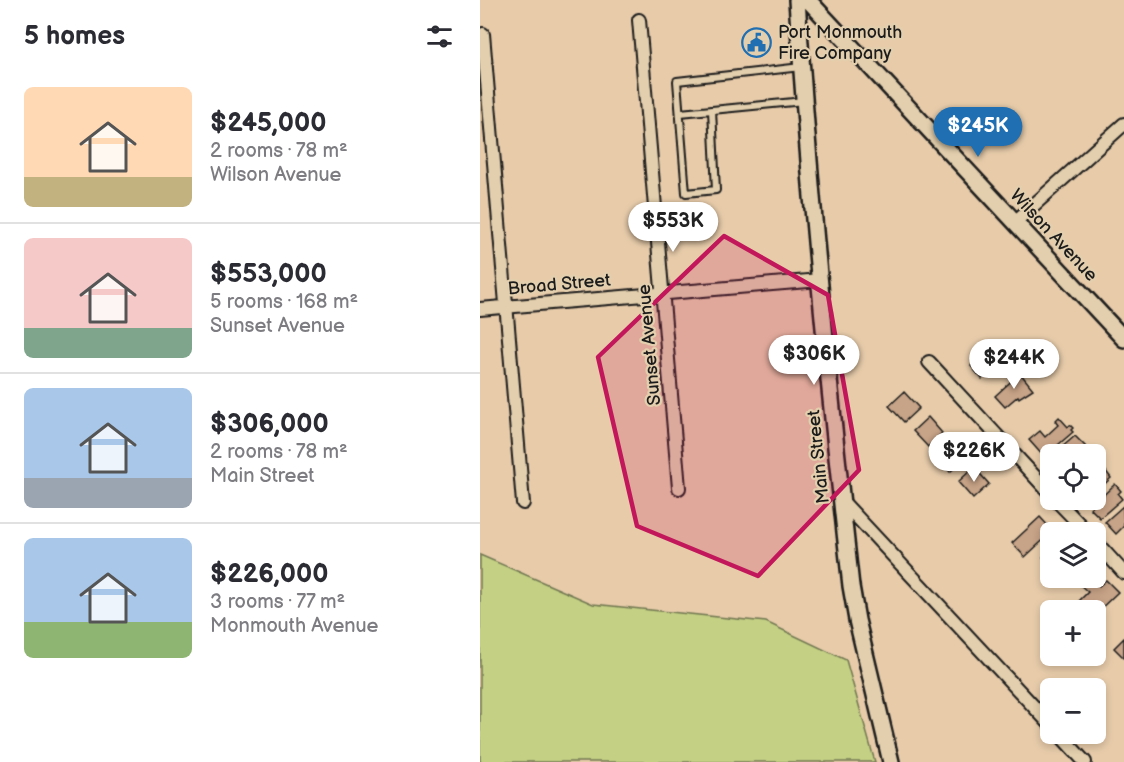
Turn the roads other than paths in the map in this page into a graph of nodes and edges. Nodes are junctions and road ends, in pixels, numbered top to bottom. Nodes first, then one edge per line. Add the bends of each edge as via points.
1 (797, 0) edge
2 (808, 0) edge
3 (639, 20) dead end
4 (483, 34) dead end
5 (801, 67) junction
6 (804, 101) junction
7 (712, 110) junction
8 (680, 113) junction
9 (1124, 124) edge
10 (1016, 221) junction
11 (820, 280) junction
12 (662, 293) junction
13 (506, 307) junction
14 (480, 309) edge
15 (1124, 339) edge
16 (929, 362) dead end
17 (1040, 482) edge
18 (680, 488) dead end
19 (841, 500) junction
20 (523, 503) dead end
21 (1066, 510) edge
22 (1077, 522) edge
23 (1106, 553) edge
24 (1124, 573) edge
25 (1040, 713) edge
26 (1068, 744) edge
27 (891, 762) edge
28 (1085, 762) edge

1 - 5 street, Main Street
2 - 10 street, Wilson Avenue
3 - 12 street, Sunset Avenue
4 - 13 street
5 - 6 street, Main Street
5 - 8 lane via 677,81
6 - 7 lane
6 - 11 street, Main Street
7 - 8 lane
7 - 8 lane via 716,190 686,193
9 - 10 street
10 - 15 street, Wilson Avenue
11 - 12 street, Broad Street
11 - 19 street, Main Street
12 - 13 street, Broad Street
12 - 18 street, Sunset Avenue
13 - 14 street, Broad Street
13 - 20 street
16 - 17 street
19 - 25 street
19 - 27 street, Main Street via 857,620
21 - 22 street
23 - 24 street
26 - 28 street

